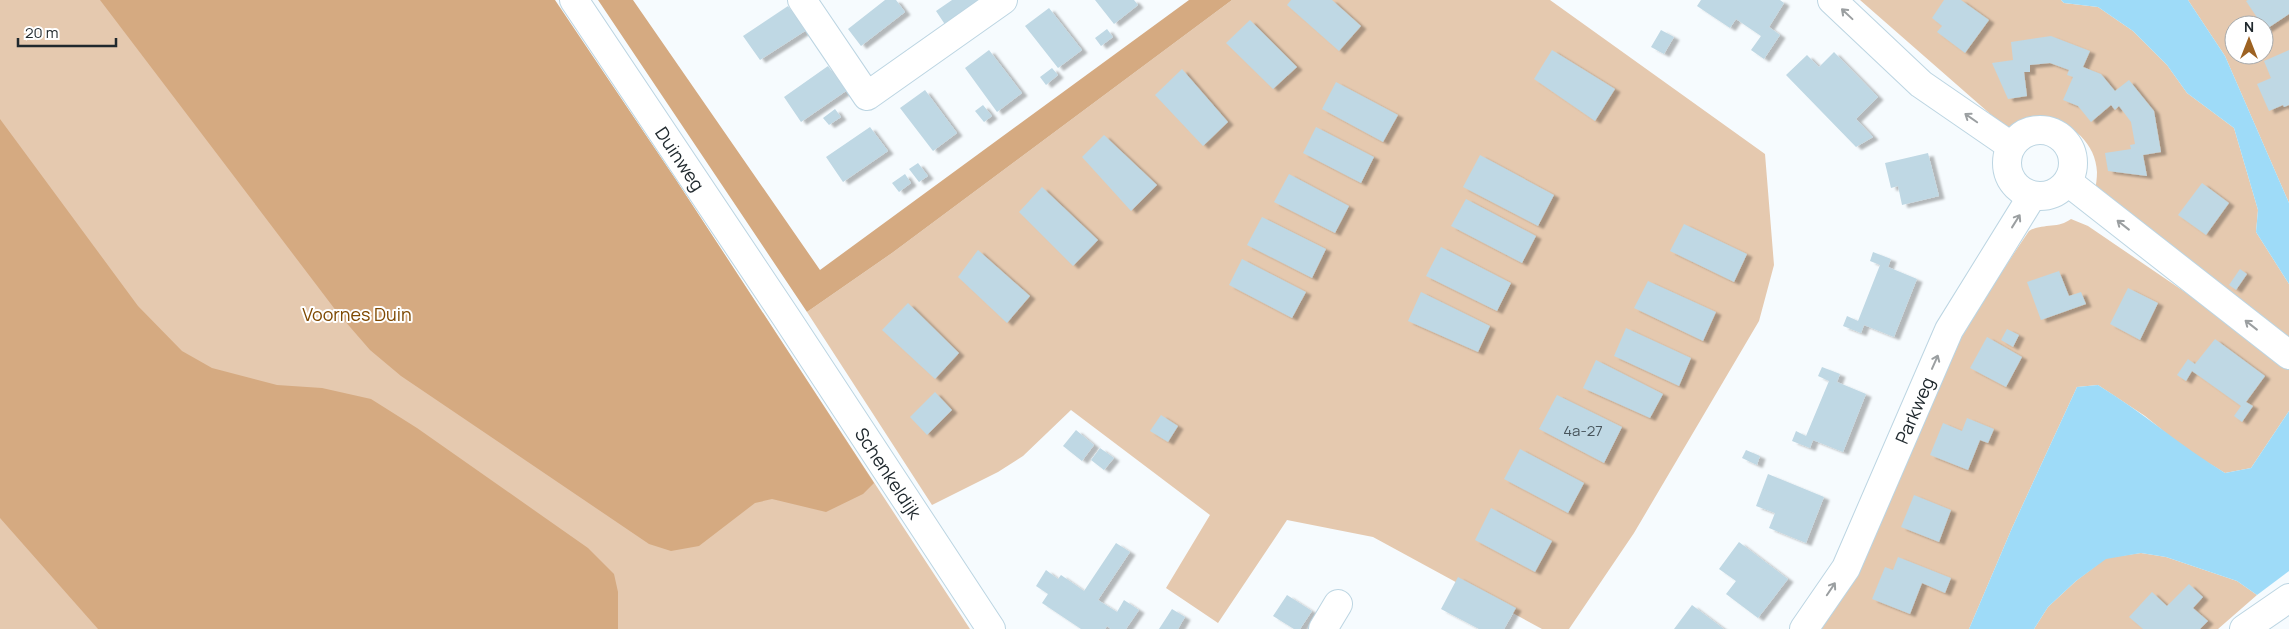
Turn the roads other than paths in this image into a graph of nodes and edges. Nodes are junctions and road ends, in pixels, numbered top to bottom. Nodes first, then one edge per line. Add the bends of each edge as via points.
1 (574, 0) edge
2 (802, 0) edge
3 (1003, 0) edge
4 (1832, 0) edge
5 (2011, 146) junction
6 (2068, 182) junction
7 (2032, 196) junction
8 (786, 317) joint
9 (2289, 355) edge
10 (2289, 598) edge
11 (1338, 604) dead end
12 (991, 629) edge
13 (1322, 629) edge
14 (1804, 629) edge
15 (2244, 629) edge

1 - 8 street, Duinweg
2 - 3 street via 867,96
5 -> 4 street via 1921,84
5 - 6 street via 2018,138 2037,129 2058,134 2072,151 2073,172
5 - 7 street via 2007,156 2009,176 2022,192
6 - 7 street via 2053,195
9 -> 6 street
14 -> 7 street, Parkweg via 1846,568 1949,330
8 - 12 street, Schenkeldijk
10 - 15 street
11 - 13 street

